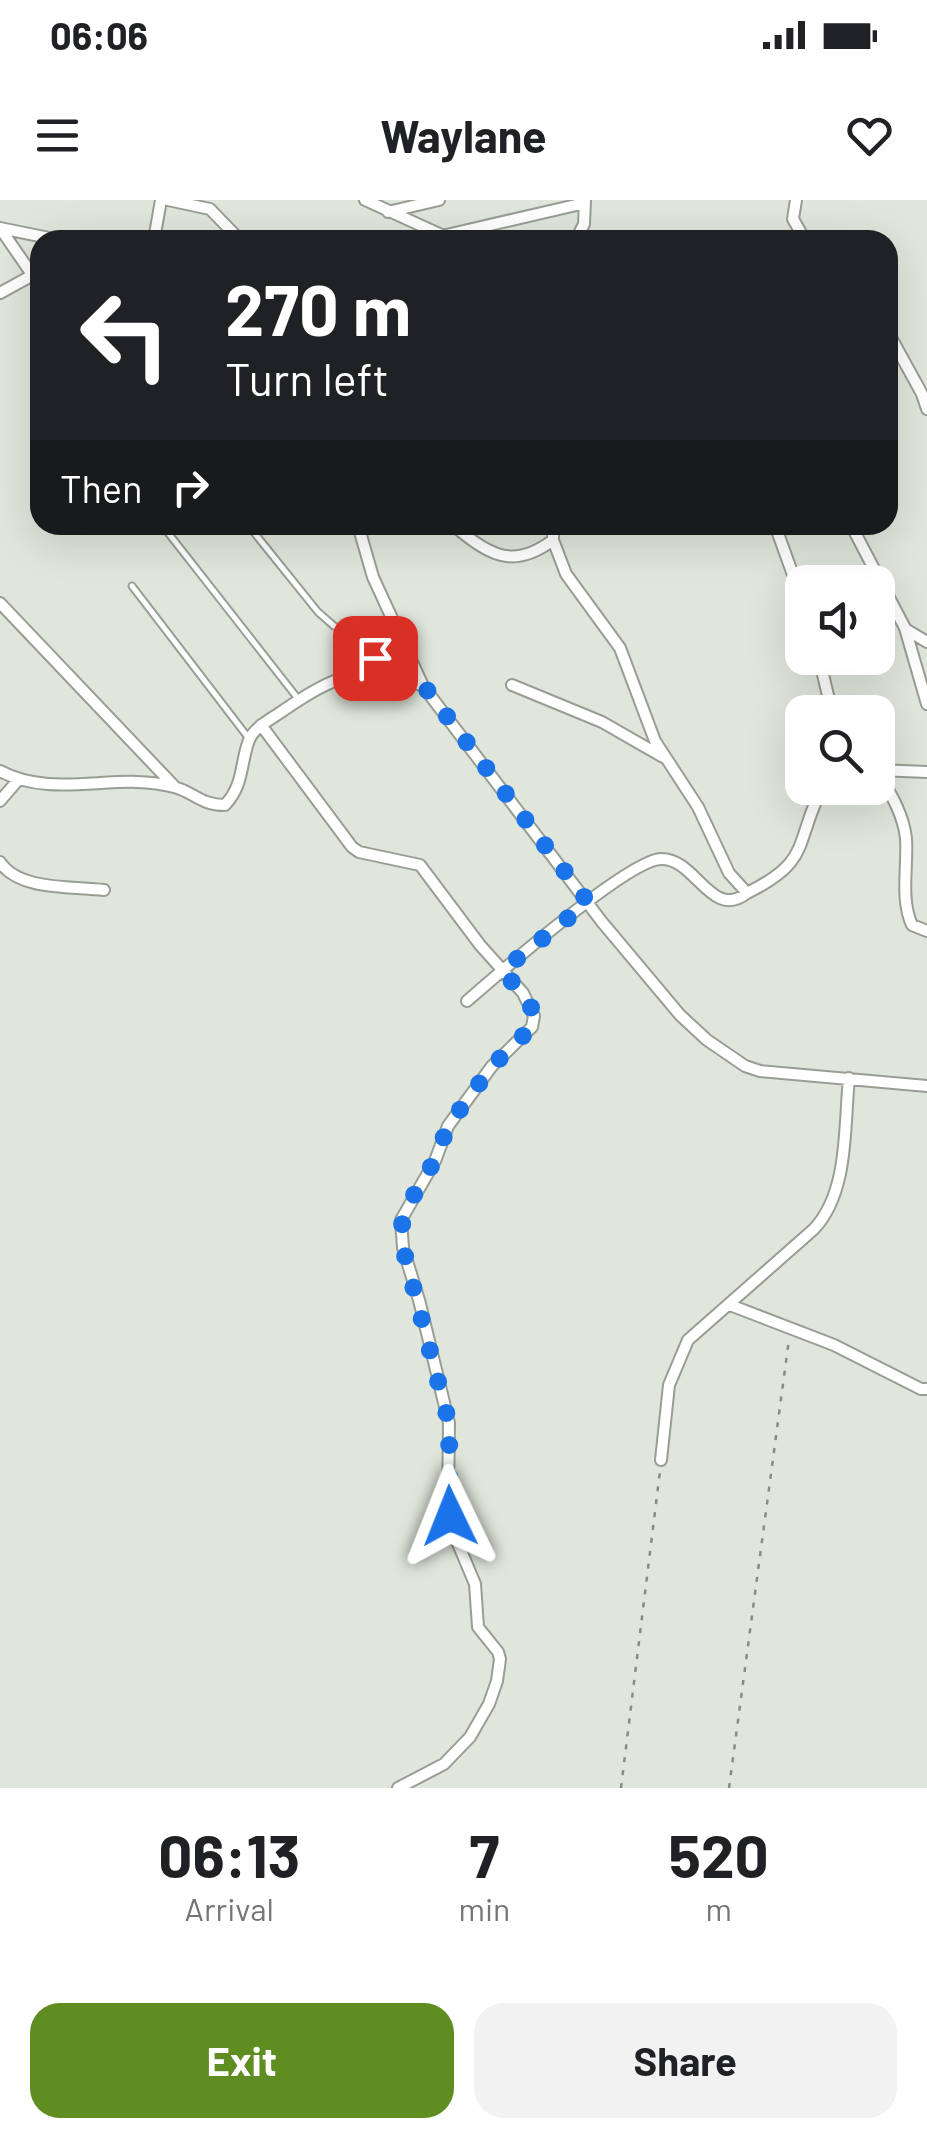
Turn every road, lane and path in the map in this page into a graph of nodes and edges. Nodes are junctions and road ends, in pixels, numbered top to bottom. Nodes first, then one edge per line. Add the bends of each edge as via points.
1 (164, 200) edge
2 (366, 200) edge
3 (440, 200) edge
4 (796, 200) edge
5 (585, 201) edge
6 (212, 204) edge
7 (387, 212) junction
8 (0, 228) edge
9 (156, 230) edge
10 (232, 230) edge
11 (429, 230) edge
12 (478, 230) edge
13 (581, 230) edge
14 (799, 230) edge
15 (30, 234) edge
16 (30, 274) edge
17 (30, 277) edge
18 (0, 292) edge
19 (898, 350) edge
20 (927, 409) edge
21 (170, 535) edge
22 (256, 535) edge
23 (361, 535) edge
24 (464, 535) edge
25 (554, 535) edge
26 (779, 535) edge
27 (856, 535) edge
28 (554, 540) junction
29 (789, 565) edge
30 (132, 586) dead end
31 (0, 603) edge
32 (905, 628) junction
33 (927, 642) edge
34 (390, 676) junction
35 (512, 685) dead end
36 (424, 686) junction
37 (299, 700) junction
38 (927, 704) edge
39 (261, 725) junction
40 (249, 739) junction
41 (664, 758) junction
42 (0, 771) edge
43 (895, 771) edge
44 (927, 772) edge
45 (19, 779) junction
46 (175, 787) junction
47 (0, 801) edge
48 (895, 804) edge
49 (816, 805) edge
50 (0, 862) edge
51 (104, 890) dead end
52 (746, 893) junction
53 (588, 902) junction
54 (927, 930) edge
55 (503, 970) junction
56 (466, 1001) dead end
57 (849, 1078) junction
58 (927, 1086) edge
59 (730, 1305) junction
60 (791, 1328) junction
61 (925, 1392) edge
62 (661, 1460) joint
63 (398, 1788) edge
64 (620, 1788) edge
65 (729, 1788) edge

1 - 6 street
1 - 9 street
2 - 7 street
3 - 7 street
4 - 14 street via 793,219
5 - 12 street
5 - 13 street
6 - 10 street
7 - 11 street
8 - 15 street
8 - 16 street
17 - 18 street
19 - 20 street
21 - 37 lane
22 - 34 lane via 318,612 359,639
23 - 36 street
24 - 28 street via 504,556 536,553
25 - 28 street
26 - 29 street
27 - 32 street
28 - 41 street via 566,574 620,648
30 - 40 lane
31 - 46 street
32 - 33 street
32 - 38 street
34 - 36 street
34 - 37 street via 346,674
35 - 41 street via 602,722
36 - 53 street
37 - 39 street
39 - 40 street
39 - 55 street via 352,846 420,865
40 - 46 street via 240,783 225,805 208,805
41 - 52 street
42 - 45 street
43 - 44 street
45 - 46 street
45 - 47 street
48 - 54 street via 906,836 906,912 912,925
49 - 52 street via 790,867
50 - 51 street via 22,880
52 - 53 street via 727,902 662,859
53 - 55 street
53 - 57 street via 680,1014 727,1054 760,1071
55 - 56 street
55 - 63 street via 531,1007 532,1027 492,1066 448,1126 405,1210 401,1234 449,1423 454,1534 476,1584 478,1627 498,1652 497,1681 459,1750
57 - 58 street
57 - 59 street via 830,1206 814,1229
59 - 60 street
59 - 62 street via 688,1340 676,1363
60 - 61 street
60 - 65 path
62 - 64 path

